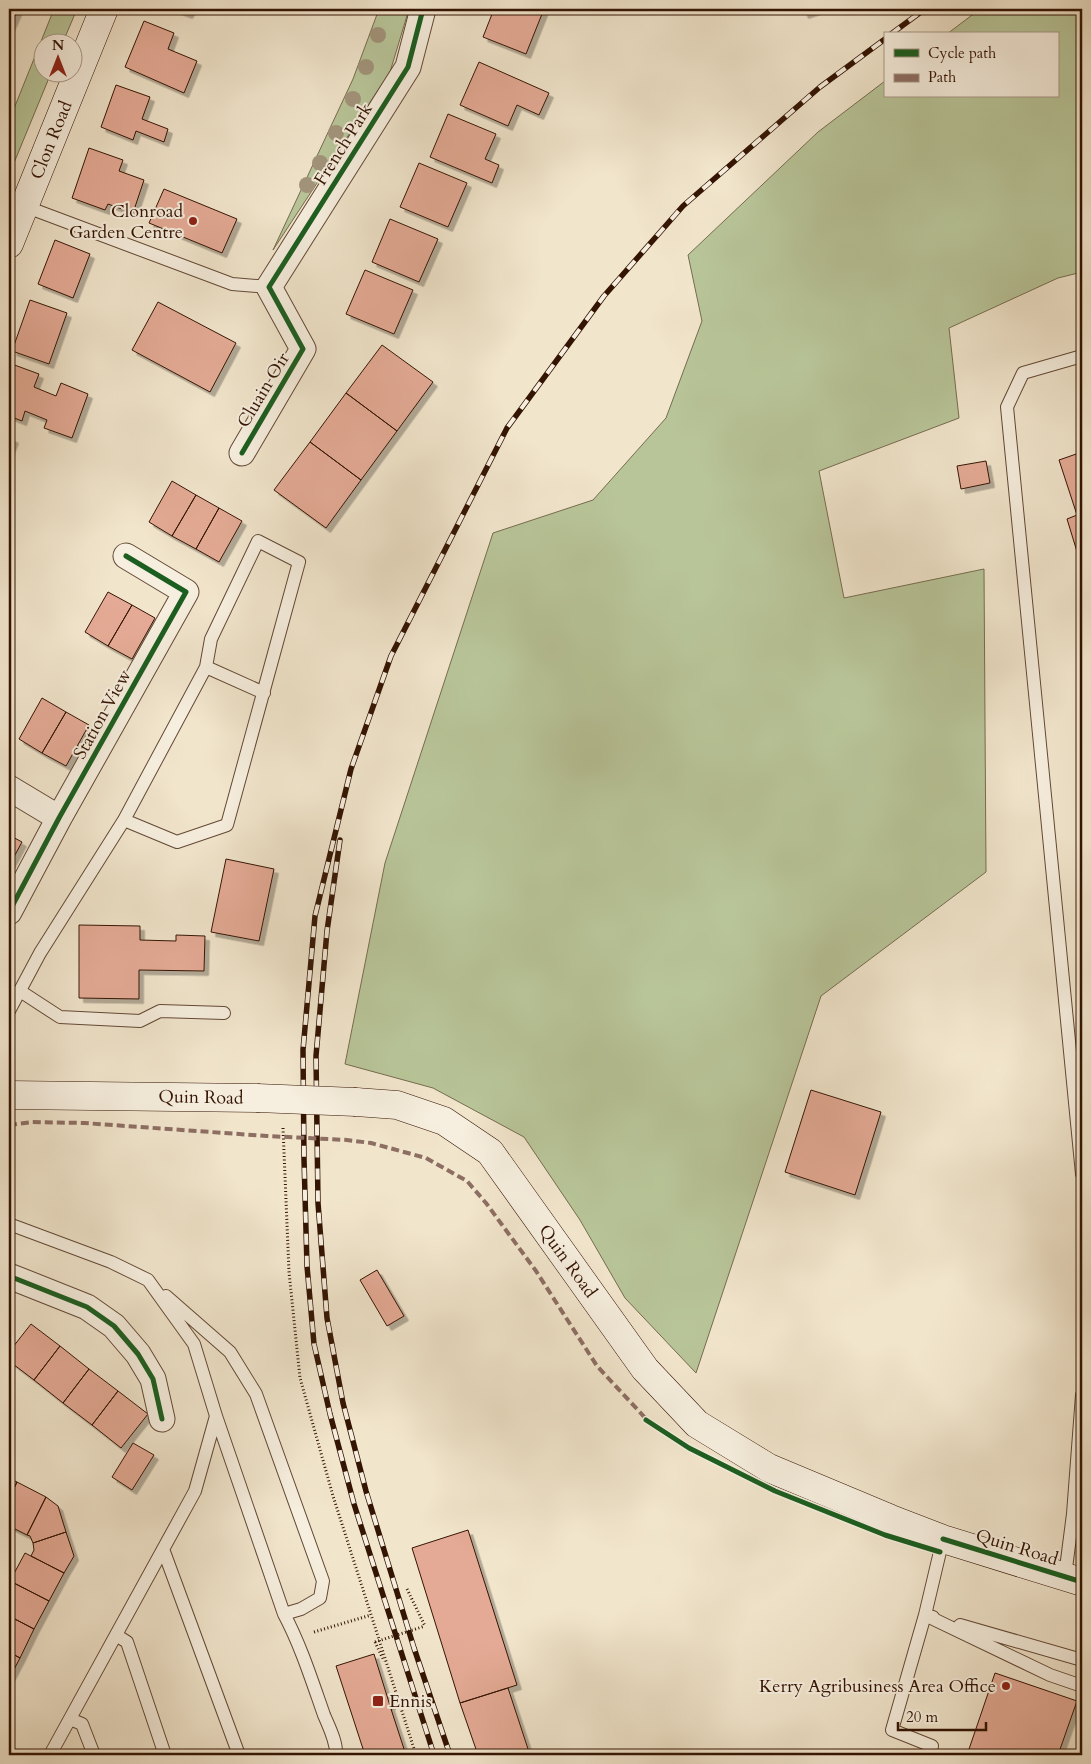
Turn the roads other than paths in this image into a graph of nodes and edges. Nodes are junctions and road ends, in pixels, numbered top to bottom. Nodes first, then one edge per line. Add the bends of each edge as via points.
1 (104, 9) edge
2 (423, 9) edge
3 (24, 206) junction
4 (9, 244) edge
5 (269, 287) junction
6 (1082, 356) edge
7 (242, 453) dead end
8 (126, 556) dead end
9 (206, 667) junction
10 (264, 693) junction
11 (9, 788) edge
12 (59, 818) junction
13 (124, 820) junction
14 (9, 912) edge
15 (20, 991) junction
16 (9, 1011) edge
17 (224, 1014) dead end
18 (9, 1095) edge
19 (1082, 1174) edge
20 (9, 1224) edge
21 (9, 1276) edge
22 (148, 1280) junction
23 (1082, 1395) edge
24 (216, 1416) junction
25 (162, 1419) dead end
26 (943, 1539) junction
27 (163, 1549) junction
28 (1074, 1579) edge
29 (284, 1614) junction
30 (925, 1615) junction
31 (116, 1635) junction
32 (1082, 1660) edge
33 (1082, 1686) edge
34 (70, 1718) junction
35 (50, 1755) edge
36 (94, 1755) edge
37 (165, 1755) edge
38 (239, 1755) edge
39 (336, 1755) edge
40 (929, 1755) edge

1 - 3 main road, Clon Road
2 - 5 street, French Park via 408,67
3 - 4 main road, Clon Road
3 - 5 lane via 232,284
5 - 7 street, Cluain Oir via 303,349
6 - 19 lane via 1023,373 1008,407
8 - 12 street, Station View via 186,592
9 - 10 lane
9 - 10 lane via 211,640 258,541 299,562
9 - 13 lane
10 - 13 lane via 227,825 178,842
11 - 12 street
12 - 14 street, Station View
13 - 15 lane via 40,952
15 - 16 lane
15 - 17 lane via 60,1017 140,1021 160,1011
18 - 26 main road, Quin Road, bridge via 356,1102 397,1105 444,1121 490,1152 645,1369 697,1424 770,1468
20 - 22 lane via 111,1262
21 - 25 street via 87,1306 114,1326 138,1354 153,1379
22 - 24 lane via 194,1344
22 - 29 lane via 230,1352 256,1394 323,1580 320,1598
23 - 28 lane via 1073,1514
24 - 27 lane via 196,1491
24 - 29 lane
26 - 28 main road, Quin Road
26 - 30 lane
27 - 31 lane
27 - 38 lane
29 - 39 lane via 296,1638 337,1750
30 - 32 lane
30 - 33 lane via 1050,1675
30 - 40 lane via 892,1730 932,1746
31 - 34 lane
31 - 37 lane via 127,1642
34 - 35 lane
34 - 36 lane via 82,1724

